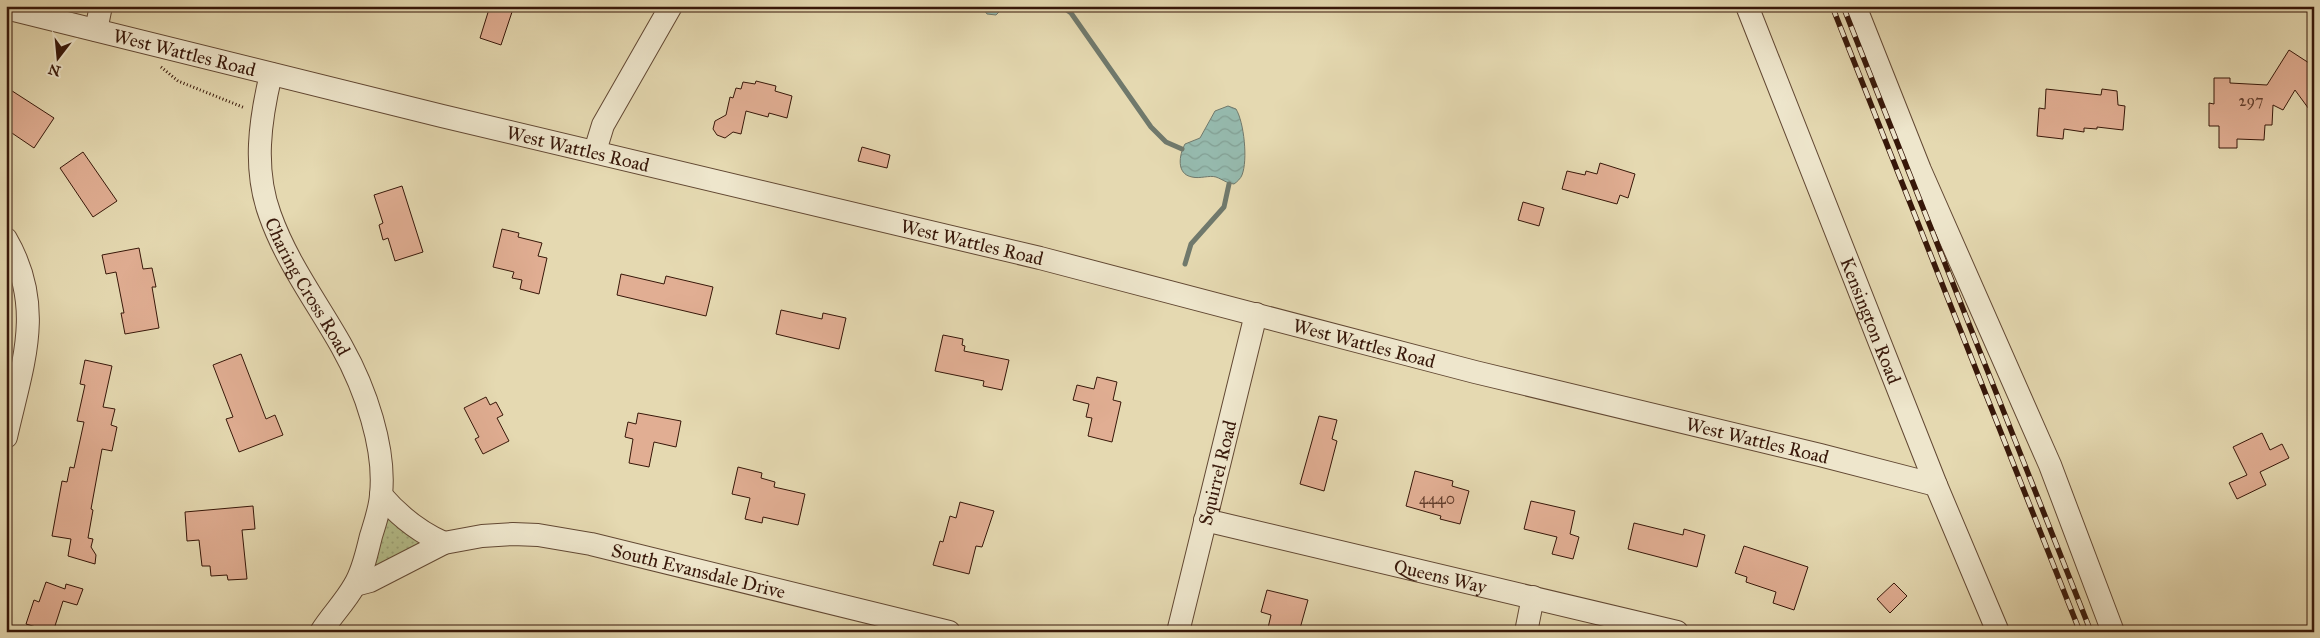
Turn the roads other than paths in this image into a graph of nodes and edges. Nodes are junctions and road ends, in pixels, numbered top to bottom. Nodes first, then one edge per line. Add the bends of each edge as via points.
1 (101, 6) edge
2 (672, 6) edge
3 (1747, 6) edge
4 (1855, 6) edge
5 (6, 8) edge
6 (96, 30) junction
7 (271, 74) junction
8 (595, 150) junction
9 (6, 239) edge
10 (1256, 314) junction
11 (6, 437) edge
12 (1936, 485) junction
13 (381, 495) junction
14 (1205, 520) junction
15 (444, 543) junction
16 (355, 585) junction
17 (1534, 597) junction
18 (321, 632) edge
19 (949, 632) edge
20 (1178, 632) edge
21 (1526, 632) edge
22 (1677, 632) edge
23 (1998, 632) edge
24 (2113, 632) edge

1 - 6 street
2 - 8 street via 603,125
3 - 12 street, Kensington Road
4 - 24 street via 1920,170 2050,465
5 - 6 street, West Wattles Road
6 - 7 street, West Wattles Road
7 - 8 street, West Wattles Road
7 - 13 street, Charing Cross Road via 262,113 260,168 270,215 285,250 342,347 362,388 377,440
8 - 10 street, West Wattles Road
9 - 11 street via 21,268 29,322
10 - 12 street, West Wattles Road via 1484,374
10 - 14 street, Squirrel Road
12 - 23 street, Kensington Road
13 - 15 street via 410,524
13 - 16 street, Charing Cross Road via 377,518
14 - 17 street, Queens Way
14 - 20 street, Squirrel Road
15 - 16 street via 370,581
15 - 19 street, South Evansdale Drive via 513,534 564,539
16 - 18 street, Charing Cross Road
17 - 21 street
17 - 22 street, Queens Way

